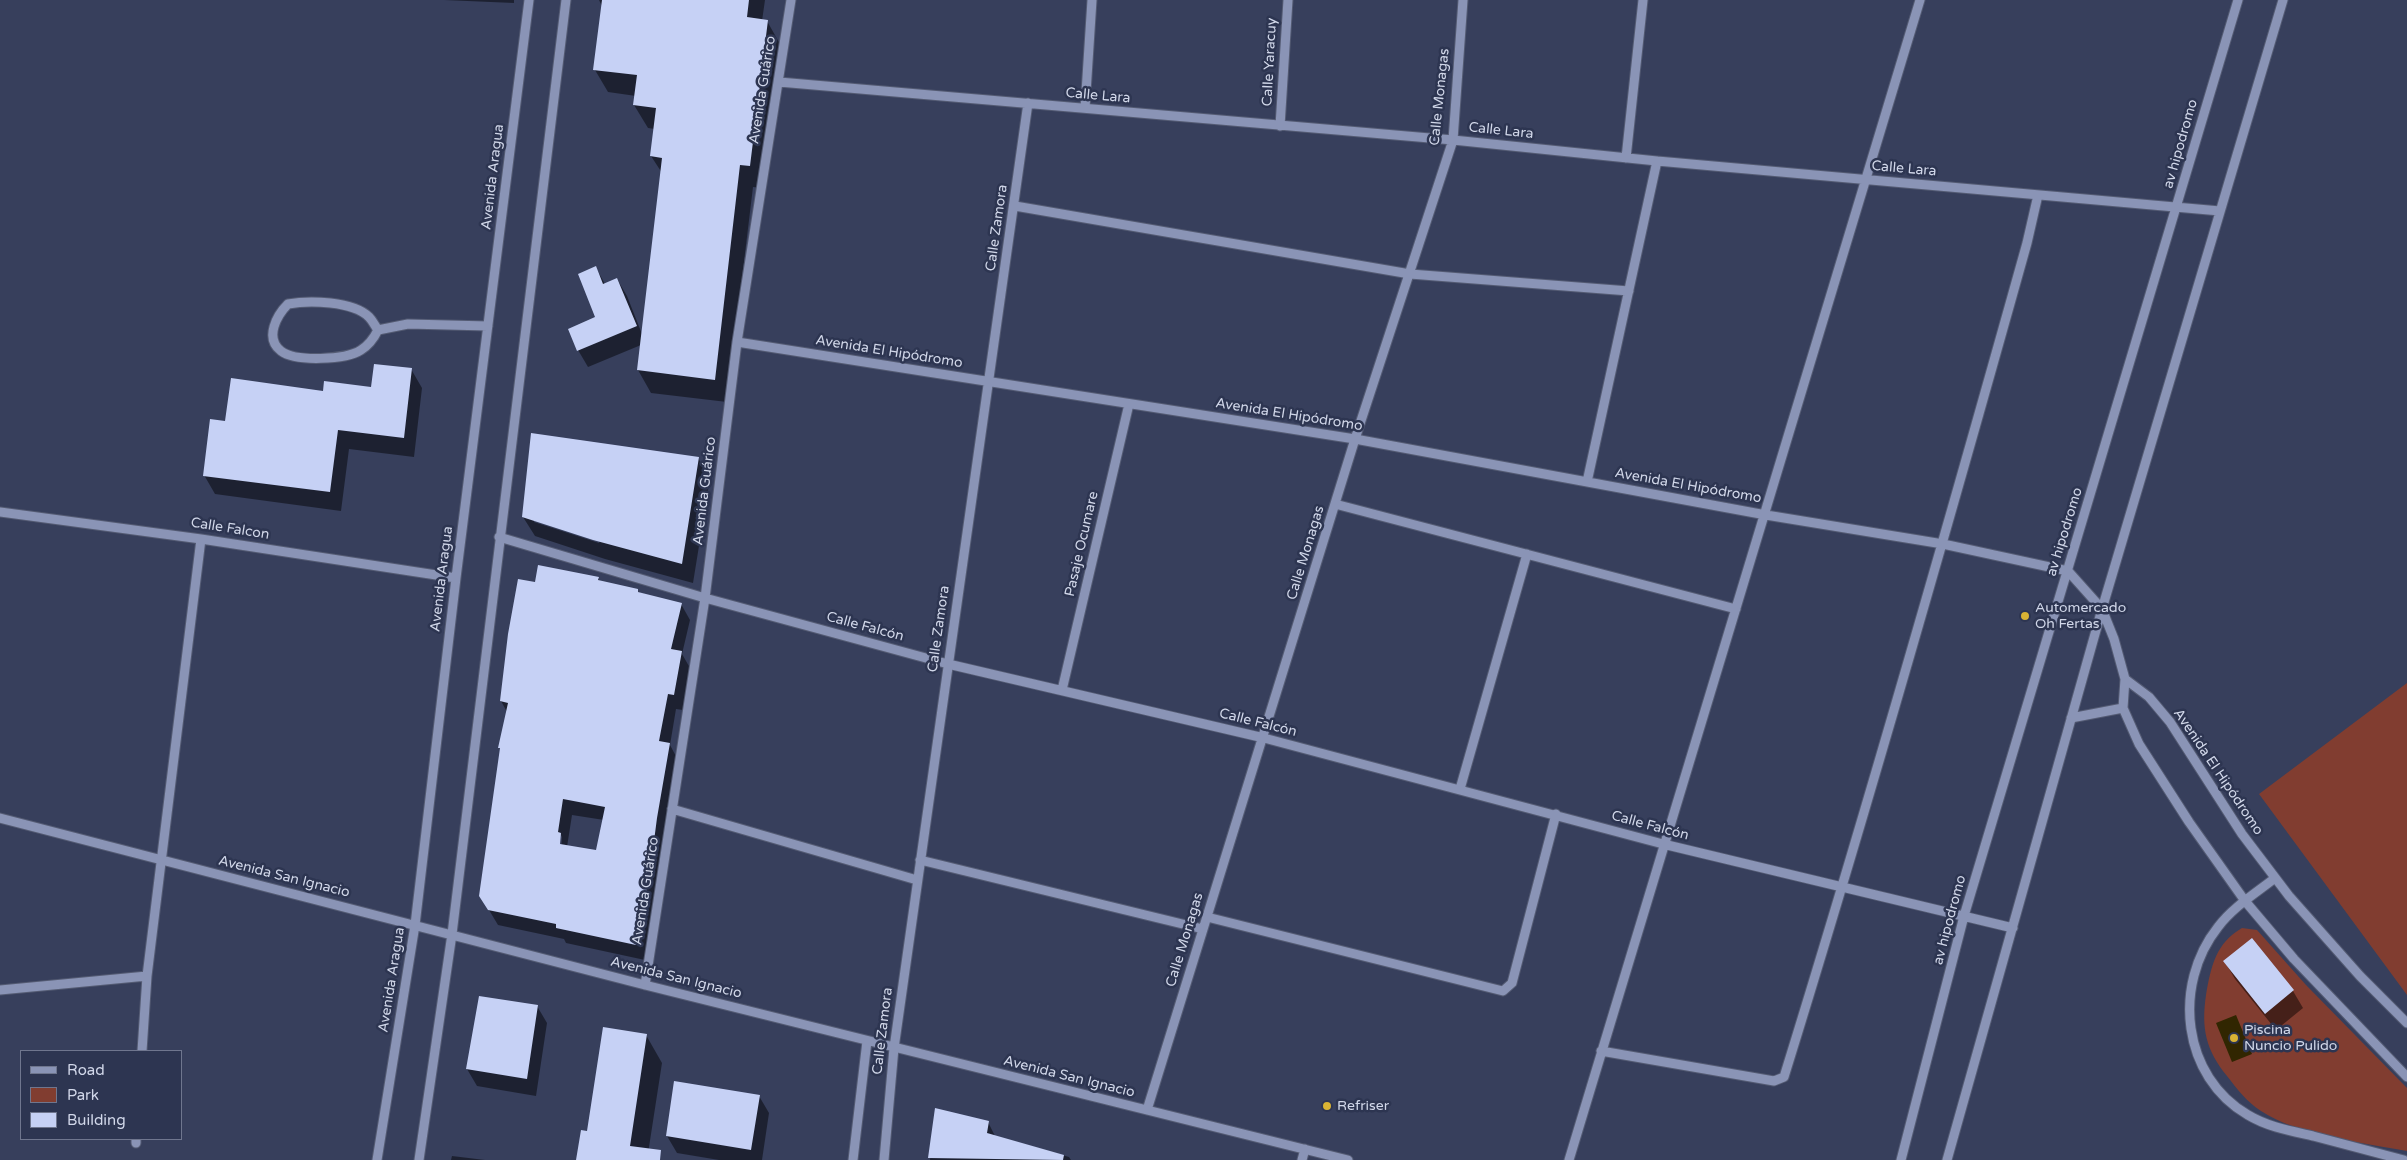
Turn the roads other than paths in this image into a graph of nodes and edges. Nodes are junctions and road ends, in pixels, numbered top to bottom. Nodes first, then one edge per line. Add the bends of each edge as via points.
1 (530, 0) edge
2 (566, 0) edge
3 (791, 0) edge
4 (1092, 0) edge
5 (1288, 0) edge
6 (1463, 0) edge
7 (1643, 0) edge
8 (1920, 0) edge
9 (2238, 0) edge
10 (2283, 0) edge
11 (779, 82) junction
12 (1028, 103) junction
13 (1085, 108) junction
14 (1280, 126) junction
15 (1453, 140) junction
16 (1626, 158) junction
17 (1657, 161) junction
18 (1865, 180) junction
19 (2038, 195) junction
20 (1015, 206) junction
21 (2177, 207) junction
22 (2220, 211) junction
23 (1410, 274) junction
24 (1629, 291) junction
25 (488, 326) junction
26 (378, 330) junction
27 (737, 342) junction
28 (988, 382) junction
29 (1129, 404) junction
30 (1355, 439) junction
31 (1587, 482) junction
32 (1335, 504) junction
33 (0, 512) edge
34 (1766, 515) junction
35 (499, 537) junction
36 (200, 538) junction
37 (1943, 544) junction
38 (1527, 554) junction
39 (2068, 571) junction
40 (456, 578) junction
41 (705, 598) junction
42 (1736, 609) junction
43 (2102, 609) junction
44 (948, 664) junction
45 (2125, 679) junction
46 (1062, 690) junction
47 (2123, 708) junction
48 (2071, 718) junction
49 (1264, 738) junction
50 (1460, 789) junction
51 (672, 809) junction
52 (1556, 814) junction
53 (0, 818) edge
54 (1664, 844) junction
55 (163, 859) junction
56 (920, 860) junction
57 (2275, 878) junction
58 (918, 880) junction
59 (1843, 886) junction
60 (2245, 902) junction
61 (1964, 916) junction
62 (1207, 917) junction
63 (415, 924) junction
64 (2013, 928) junction
65 (1203, 929) junction
66 (452, 934) junction
67 (148, 976) junction
68 (645, 985) junction
69 (0, 990) edge
70 (2407, 1023) edge
71 (867, 1041) junction
72 (894, 1048) junction
73 (142, 1050) edge
74 (1602, 1051) junction
75 (2407, 1077) edge
76 (1147, 1110) junction
77 (1305, 1149) junction
78 (377, 1160) edge
79 (419, 1160) edge
80 (853, 1160) edge
81 (884, 1160) edge
82 (1302, 1160) edge
83 (1348, 1160) edge
84 (1569, 1160) edge
85 (1901, 1160) edge
86 (1948, 1160) edge
87 (2404, 1160) edge

1 - 25 street, Avenida Aragua
2 - 35 street
3 - 11 street, Avenida Guárico
4 - 13 street
5 - 14 street, Calle Yaracuy
6 - 15 street, Calle Monagas
7 - 16 street
8 - 18 street
9 - 21 street, av hipodromo
10 - 22 street
11 - 12 street, Calle Lara
11 - 27 street, Avenida Guárico
12 - 13 street, Calle Lara
12 - 20 street, Calle Zamora
13 - 14 street, Calle Lara
14 - 15 street, Calle Lara
15 - 16 street, Calle Lara
15 - 23 street, Calle Monagas
16 - 17 street, Calle Lara
17 - 18 street, Calle Lara
17 - 24 street
18 - 19 street, Calle Lara
18 - 34 street
19 - 21 street, Calle Lara
19 - 37 street
20 - 23 street
20 - 28 street, Calle Zamora
21 - 22 street, Calle Lara
21 - 39 street, av hipodromo
22 - 43 street
23 - 24 street
23 - 30 street, Calle Monagas
24 - 31 street
25 - 26 street via 408,324
25 - 40 street, Avenida Aragua
26 - 26 street via 360,351 328,359 282,352 273,331 281,311 288,304 305,301 336,304 355,310 368,316
27 - 28 street, Avenida El Hipódromo
27 - 41 street, Avenida Guárico
28 - 29 street, Avenida El Hipódromo
28 - 44 street, Calle Zamora
29 - 30 street, Avenida El Hipódromo
29 - 46 street, Pasaje Ocumare
30 - 31 street, Avenida El Hipódromo
30 - 32 street, Calle Monagas
31 - 34 street, Avenida El Hipódromo
32 - 38 street
32 - 49 street, Calle Monagas
33 - 36 street, Calle Falcon
34 - 37 street, Avenida El Hipódromo
34 - 42 street
35 - 41 street, Calle Falcón
35 - 66 street
36 - 40 street, Calle Falcon
36 - 55 street
37 - 39 street, Avenida El Hipódromo
37 - 59 street
38 - 42 street
38 - 50 street
39 - 43 street
39 - 61 street, av hipodromo
40 - 63 street, Avenida Aragua
41 - 44 street, Calle Falcón
41 - 51 street, Avenida Guárico
42 - 54 street
43 - 45 street
43 - 48 street
44 - 46 street, Calle Falcón
44 - 56 street, Calle Zamora
45 - 47 street
45 - 57 street, Avenida El Hipódromo via 2149,697 2170,722 2242,834
46 - 49 street, Calle Falcón
47 - 48 street
47 - 60 street via 2139,744
48 - 64 street
49 - 50 street, Calle Falcón
49 - 62 street, Calle Monagas
50 - 52 street, Calle Falcón
51 - 58 street
51 - 68 street, Avenida Guárico
52 - 54 street, Calle Falcón
52 - 62 street via 1512,983 1503,991
53 - 55 street, Avenida San Ignacio
54 - 59 street, Calle Falcón
54 - 74 street
55 - 63 street, Avenida San Ignacio
55 - 67 street
56 - 58 street, Calle Zamora
56 - 65 street
57 - 60 street
57 - 70 street, Avenida El Hipódromo via 2360,976
58 - 72 street, Calle Zamora
59 - 61 street, Calle Falcón
59 - 74 street via 1784,1077 1774,1081
60 - 75 street via 2294,959
60 - 87 street via 2217,928 2191,988 2190,1031 2209,1078 2233,1105 2264,1123
61 - 64 street, Calle Falcón
61 - 85 street, av hipodromo
62 - 65 street, Calle Monagas
63 - 66 street, Avenida San Ignacio
63 - 78 street, Avenida Aragua
64 - 86 street
65 - 76 street, Calle Monagas
66 - 68 street, Avenida San Ignacio
66 - 79 street
67 - 69 street
67 - 73 street
68 - 71 street, Avenida San Ignacio
71 - 72 street, Avenida San Ignacio
71 - 80 street, Calle Zamora
72 - 76 street, Avenida San Ignacio
72 - 81 street, Calle Zamora
74 - 84 street
76 - 77 street, Avenida San Ignacio
77 - 82 street
77 - 83 street, Avenida San Ignacio

